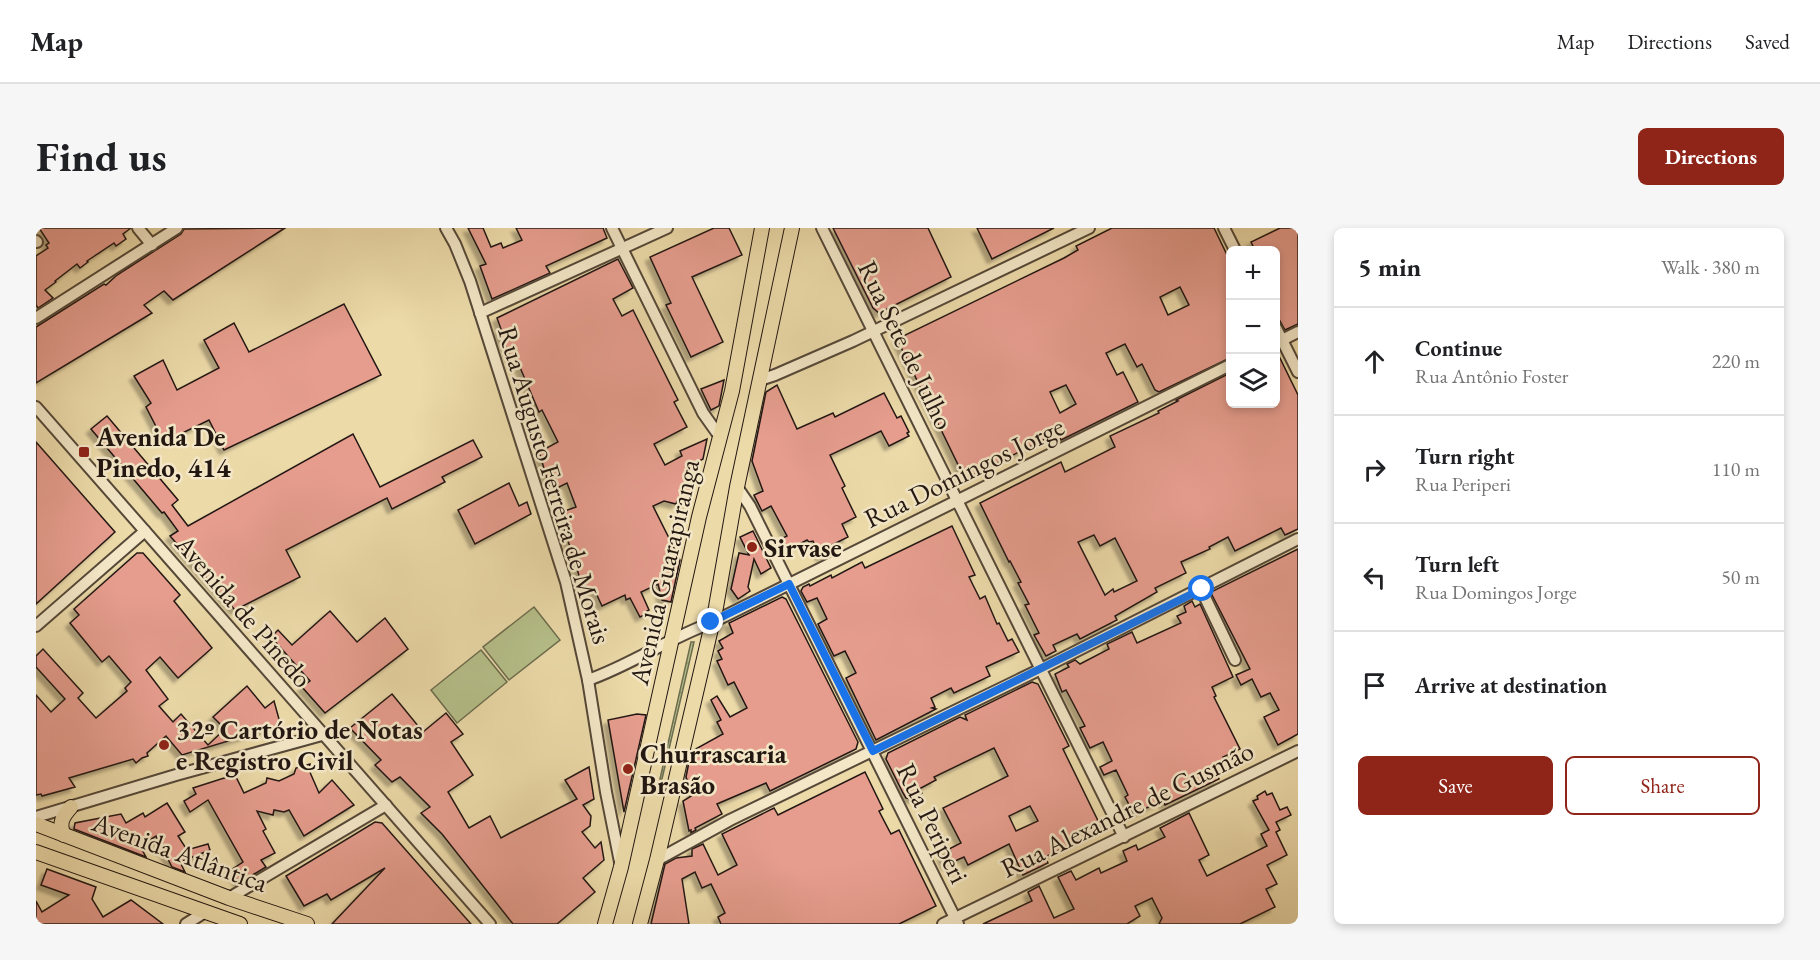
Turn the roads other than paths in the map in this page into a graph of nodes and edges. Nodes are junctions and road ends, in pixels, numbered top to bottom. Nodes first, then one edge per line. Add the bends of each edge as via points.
1 (138, 228) edge
2 (177, 228) edge
3 (446, 228) edge
4 (612, 228) edge
5 (667, 228) edge
6 (762, 228) edge
7 (792, 228) edge
8 (822, 228) edge
9 (1089, 228) edge
10 (1224, 228) edge
11 (152, 245) junction
12 (1234, 246) edge
13 (621, 248) junction
14 (480, 313) junction
15 (36, 318) edge
16 (873, 331) junction
17 (1298, 332) edge
18 (1280, 341) edge
19 (1280, 343) edge
20 (1226, 367) edge
21 (1298, 372) edge
22 (760, 380) junction
23 (36, 407) edge
24 (720, 437) junction
25 (737, 487) junction
26 (957, 500) junction
27 (145, 531) junction
28 (1298, 539) edge
29 (789, 584) junction
30 (1202, 589) junction
31 (711, 622) junction
32 (36, 626) edge
33 (672, 640) junction
34 (1235, 660) dead end
35 (1041, 669) junction
36 (588, 680) junction
37 (322, 735) junction
38 (1298, 750) edge
39 (873, 751) junction
40 (386, 805) junction
41 (71, 807) junction
42 (36, 817) edge
43 (36, 824) edge
44 (64, 835) junction
45 (1124, 837) junction
46 (36, 852) edge
47 (657, 860) junction
48 (621, 867) junction
49 (229, 898) junction
50 (205, 912) junction
51 (956, 921) edge
52 (186, 924) edge
53 (240, 924) edge
54 (307, 924) edge
55 (490, 924) edge
56 (604, 924) edge
57 (640, 924) edge
58 (943, 924) edge

1 - 11 street
2 - 11 street
3 - 14 street, Rua Augusto Ferreira de Morais via 471,281
4 - 13 street
5 - 13 street
6 - 24 main road, Avenida Guarapiranga via 741,350
7 - 22 main road, Avenida Guarapiranga
8 - 16 street, Rua Sete de Julho
9 - 16 street
10 - 12 street
11 - 15 street
13 - 14 street
13 - 24 street via 703,413
14 - 36 street, Rua Augusto Ferreira de Morais via 566,582
16 - 22 street
16 - 26 street, Rua Sete de Julho
17 - 18 street
19 - 21 street
20 - 26 street, Rua Domingos Jorge
22 - 25 main road, Avenida Guarapiranga
23 - 27 street, Avenida de Pinedo
24 - 33 main road, Avenida Guarapiranga
25 - 29 street, Rua Periperi
25 - 31 main road, Avenida Guarapiranga
26 - 29 street, Rua Domingos Jorge
26 - 35 street, Rua Sete de Julho
27 - 32 street
27 - 37 street, Avenida de Pinedo
28 - 30 street
29 - 31 street, Rua Domingos Jorge
29 - 39 street, Rua Periperi
30 - 34 street
30 - 35 street
31 - 33 street, Rua Domingos Jorge
31 - 47 main road, Avenida Guarapiranga
33 - 36 street, Rua Domingos Jorge
33 - 48 main road, Avenida Guarapiranga
35 - 39 street
35 - 45 street, Rua Sete de Julho
36 - 48 street, Rua Augusto Ferreira de Morais
37 - 40 street, Avenida de Pinedo
37 - 41 street
38 - 45 street, Rua Alexandre de Gusmão
39 - 47 street
39 - 51 street, Rua Periperi
40 - 49 street
40 - 55 street, Avenida de Pinedo
41 - 42 street
41 - 44 main road via 61,821
43 - 44 main road, Avenida Atlântica
44 - 49 main road, Avenida Atlântica
45 - 51 street, Rua Alexandre de Gusmão
46 - 50 main road, Avenida Atlântica
47 - 57 main road, Avenida Guarapiranga
48 - 56 main road, Avenida Guarapiranga
49 - 54 main road, Avenida Atlântica
50 - 52 street
50 - 53 main road, Avenida Atlântica
51 - 58 street, Rua Alexandre de Gusmão

